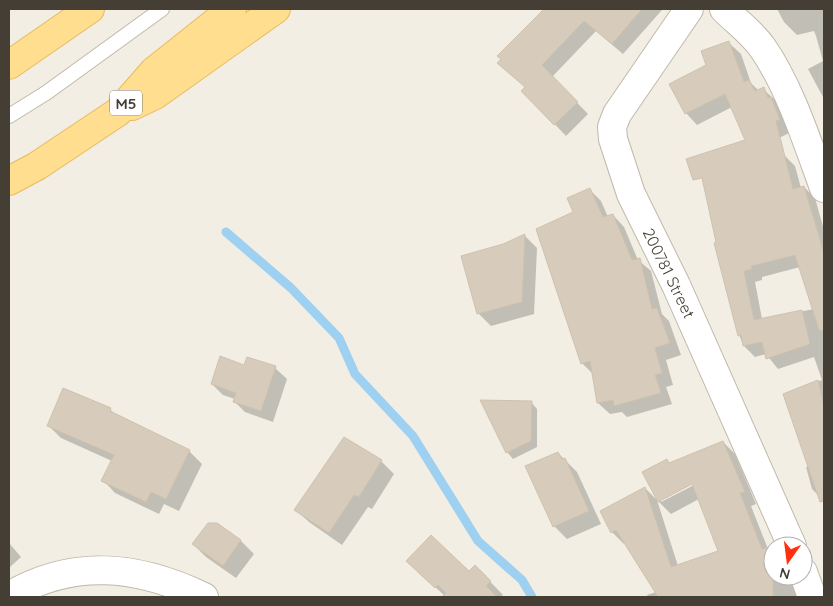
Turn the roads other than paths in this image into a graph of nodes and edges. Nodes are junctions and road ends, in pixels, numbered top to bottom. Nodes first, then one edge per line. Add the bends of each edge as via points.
1 (90, 9) edge
2 (162, 9) edge
3 (232, 9) edge
4 (276, 9) edge
5 (689, 9) edge
6 (724, 9) edge
7 (9, 65) edge
8 (118, 112) junction
9 (9, 116) edge
10 (9, 181) edge
11 (824, 188) edge
12 (788, 536) edge
13 (9, 596) edge
14 (204, 597) edge

1 - 7 main road
2 - 9 lane
3 - 8 main road, M5 via 154,72
4 - 8 main road via 155,95
5 - 12 street, 200781 Street via 617,114 612,127 613,139 631,194 676,285
6 - 11 street via 748,30 771,60
8 - 10 main road, M5
13 - 14 street via 54,575 92,569 149,576

